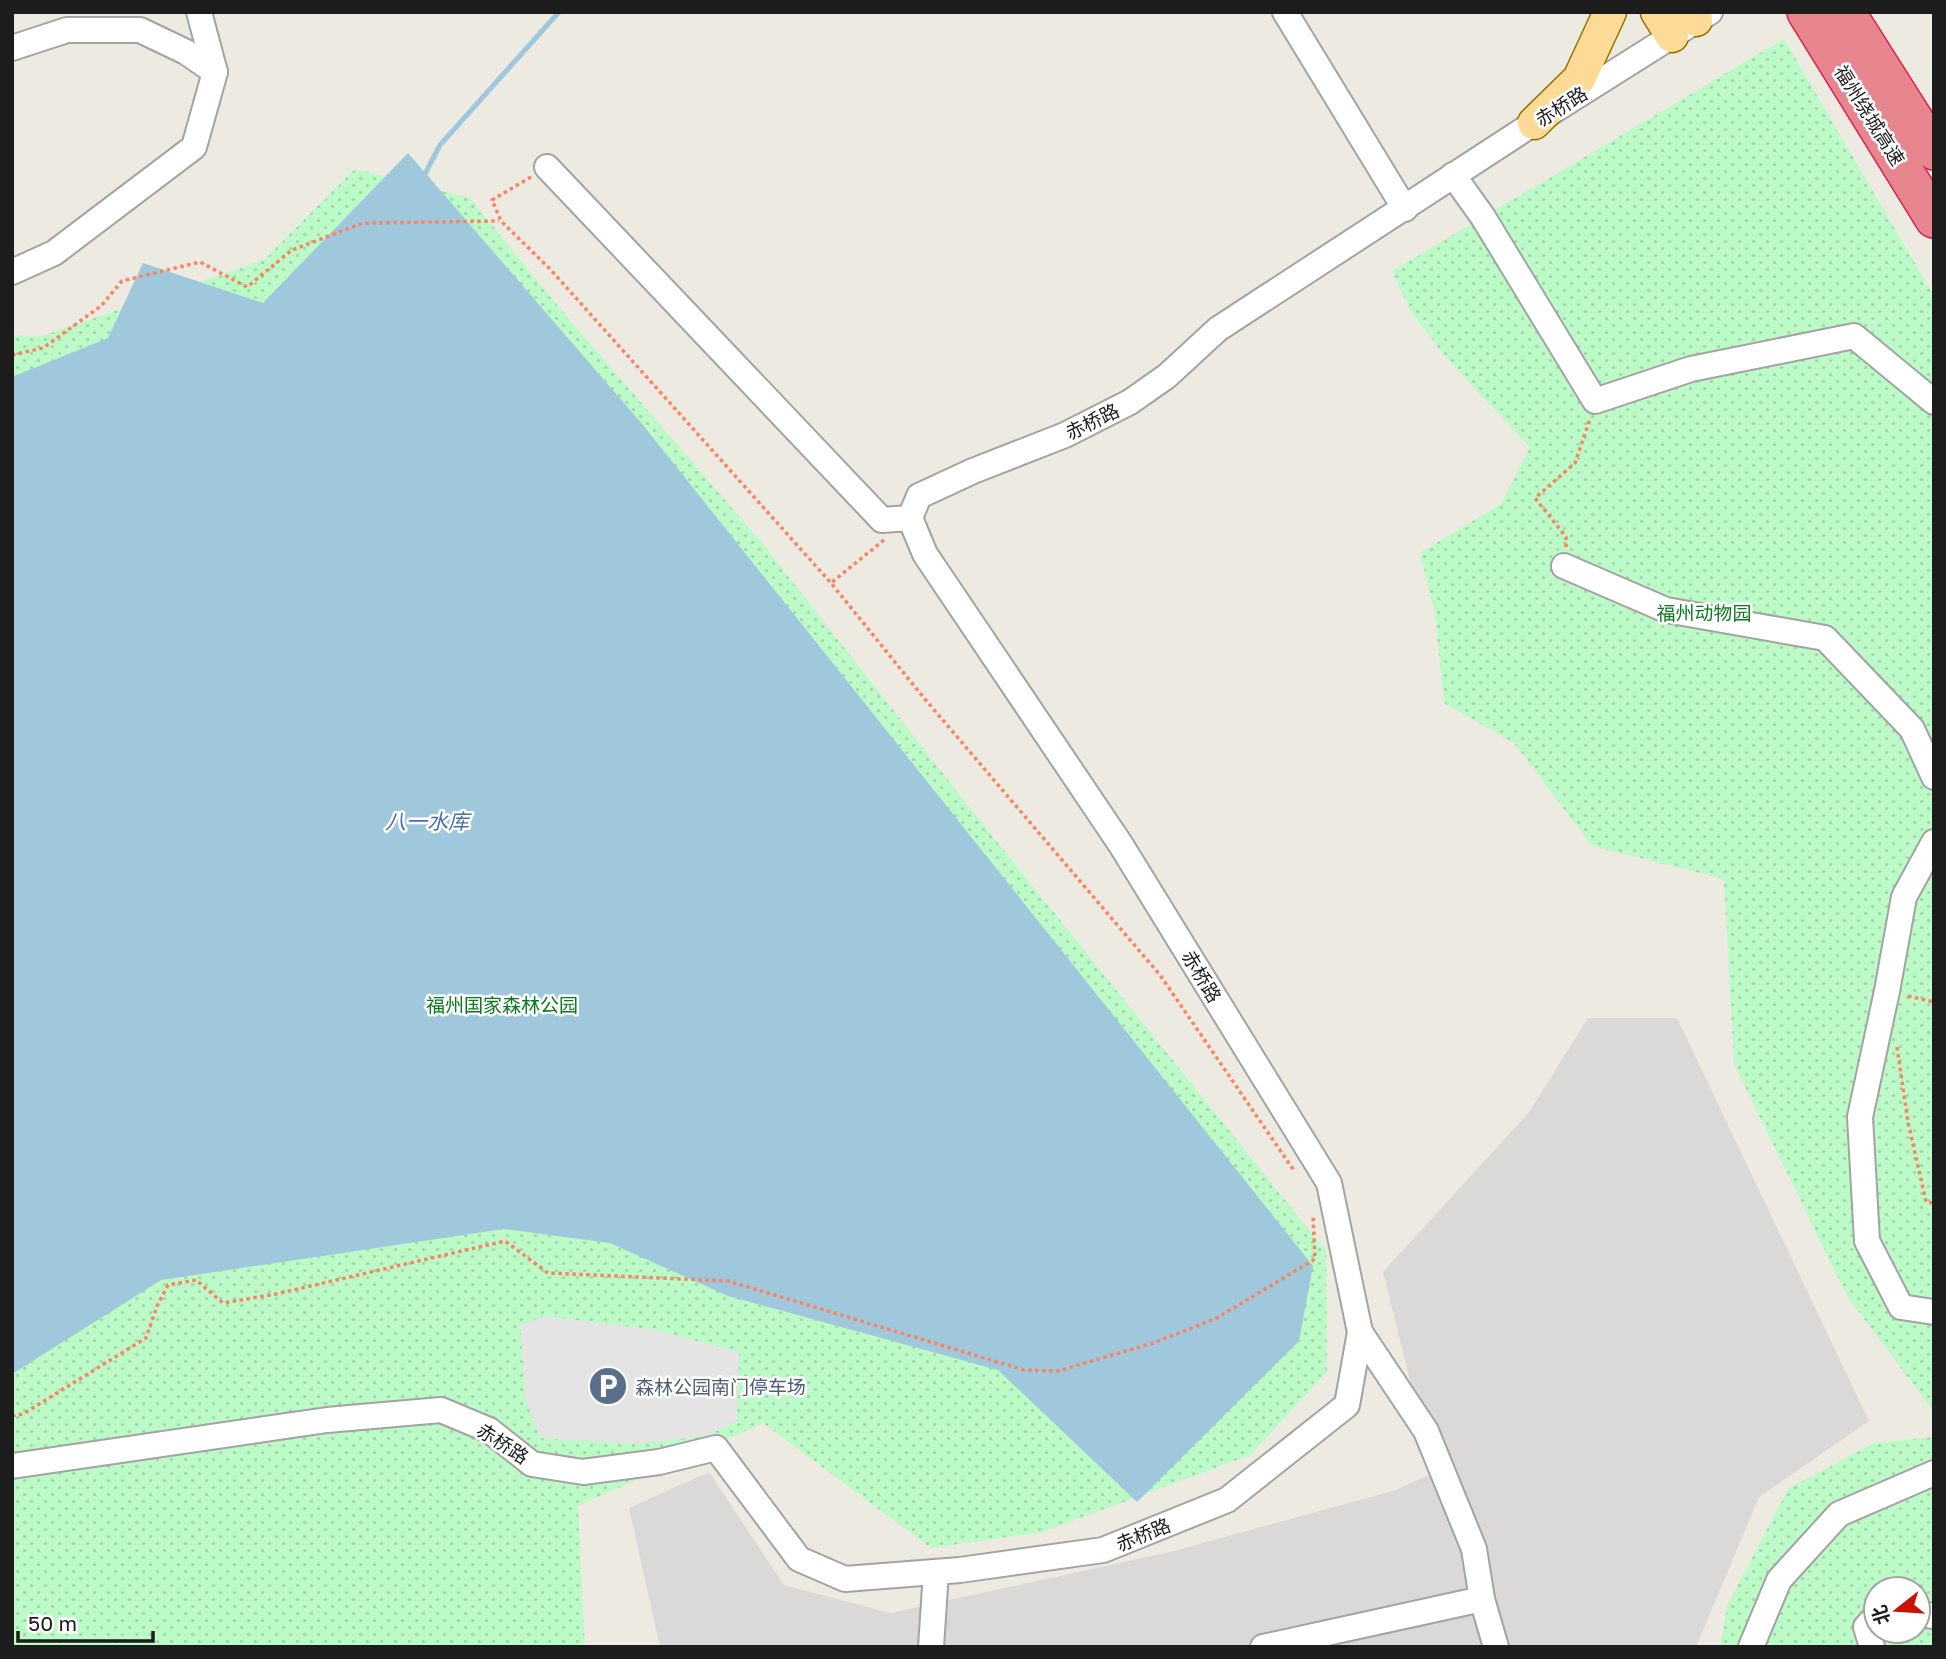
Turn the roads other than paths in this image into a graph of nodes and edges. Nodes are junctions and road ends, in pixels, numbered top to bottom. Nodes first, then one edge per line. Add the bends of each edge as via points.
1 (199, 12) edge
2 (1285, 12) edge
3 (1610, 12) edge
4 (1806, 12) edge
5 (1846, 12) edge
6 (1685, 19) edge
7 (12, 48) edge
8 (215, 72) junction
9 (1534, 123) junction
10 (1934, 152) edge
11 (547, 167) road end
12 (1453, 175) junction
13 (1405, 209) junction
14 (1934, 219) edge
15 (12, 272) edge
16 (1934, 402) edge
17 (910, 519) junction
18 (1564, 566) road end
19 (1934, 777) edge
20 (1934, 842) edge
21 (1934, 1312) edge
22 (1360, 1332) junction
23 (12, 1466) edge
24 (1934, 1473) edge
25 (936, 1572) junction
26 (1482, 1599) junction
27 (931, 1647) edge
28 (1263, 1647) edge
29 (1496, 1647) edge
30 (1751, 1647) edge

1 - 8 street
2 - 13 street
3 - 9 main road via 1579,79
4 - 14 highway, 福州绕城高速
5 - 10 highway, 福州绕城高速
6 - 9 street, 赤桥路
7 - 8 street via 67,30 141,30
8 - 15 street via 194,147 54,253
9 - 12 street, 赤桥路
11 - 17 street via 882,520
12 - 13 street, 赤桥路
12 - 16 street via 1595,401 1691,369 1854,336
13 - 17 street, 赤桥路 via 1217,329 1167,376 1130,402 1065,435 919,496
17 - 22 street, 赤桥路 via 925,554 1121,845 1329,1183
18 - 19 street via 1666,610 1825,638 1912,729
20 - 21 street via 1904,897 1860,1117 1867,1241 1902,1307
22 - 25 street, 赤桥路 via 1347,1405 1227,1500 1103,1550
22 - 26 street via 1426,1431 1474,1549
23 - 25 street, 赤桥路 via 327,1420 441,1410 489,1430 532,1464 583,1472 659,1462 716,1448 799,1559 845,1578
24 - 30 street via 1839,1514 1779,1580
25 - 27 street
26 - 28 street
26 - 29 street

